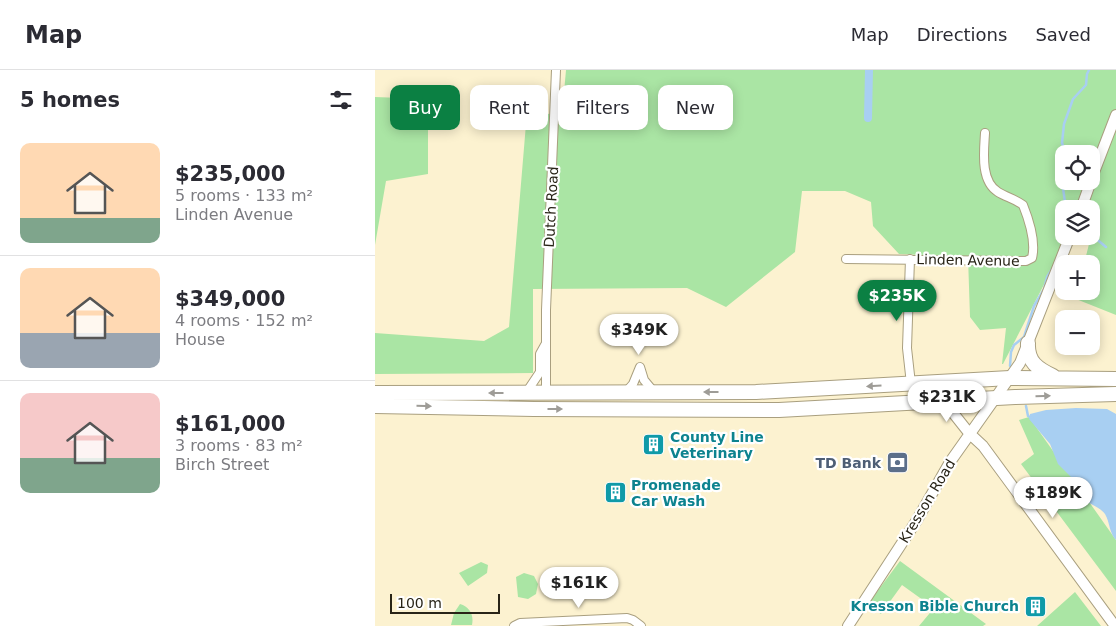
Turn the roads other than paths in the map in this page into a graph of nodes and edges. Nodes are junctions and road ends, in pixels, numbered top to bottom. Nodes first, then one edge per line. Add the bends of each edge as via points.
1 (556, 70) edge
2 (1115, 118) edge
3 (985, 133) dead end
4 (1100, 157) edge
5 (1067, 245) edge
6 (846, 259) dead end
7 (911, 259) junction
8 (1029, 343) junction
9 (546, 344) junction
10 (1010, 378) junction
11 (1058, 379) junction
12 (1116, 379) edge
13 (911, 384) junction
14 (654, 392) junction
15 (375, 393) edge
16 (527, 393) junction
17 (546, 393) junction
18 (625, 393) junction
19 (1116, 394) edge
20 (994, 399) junction
21 (931, 402) junction
22 (375, 406) edge
23 (506, 407) junction
24 (969, 433) junction
25 (514, 626) edge
26 (641, 626) edge
27 (848, 626) edge
28 (1115, 626) edge

1 - 9 street, Dutch Road
2 - 4 street
3 - 7 street, Linden Avenue via 983,152 987,177 997,192 1023,204 1031,232 1032,258 1025,261
5 - 8 street, Kresson Road
6 - 7 street, Linden Avenue
7 - 13 street via 907,348
8 - 10 street, Kresson Road
8 - 11 highway via 1029,356 1034,364
9 - 16 street, Dutch Road via 540,354 540,372
9 - 17 street, Dutch Road
10 - 11 highway
10 - 13 highway
10 - 20 street, Kresson Road
11 - 12 highway
13 -> 14 highway via 756,392
14 - 18 highway
14 - 18 street via 644,380 640,367
16 -> 15 highway
16 - 17 highway
17 - 18 highway
17 - 23 highway via 536,401 515,402
20 -> 19 highway
20 - 21 highway
20 - 24 street, Kresson Road
23 -> 21 highway via 779,410
21 - 24 street via 950,409
22 -> 23 highway
24 - 27 street, Kresson Road
24 - 28 street via 983,446
25 - 26 street via 520,623 627,618

